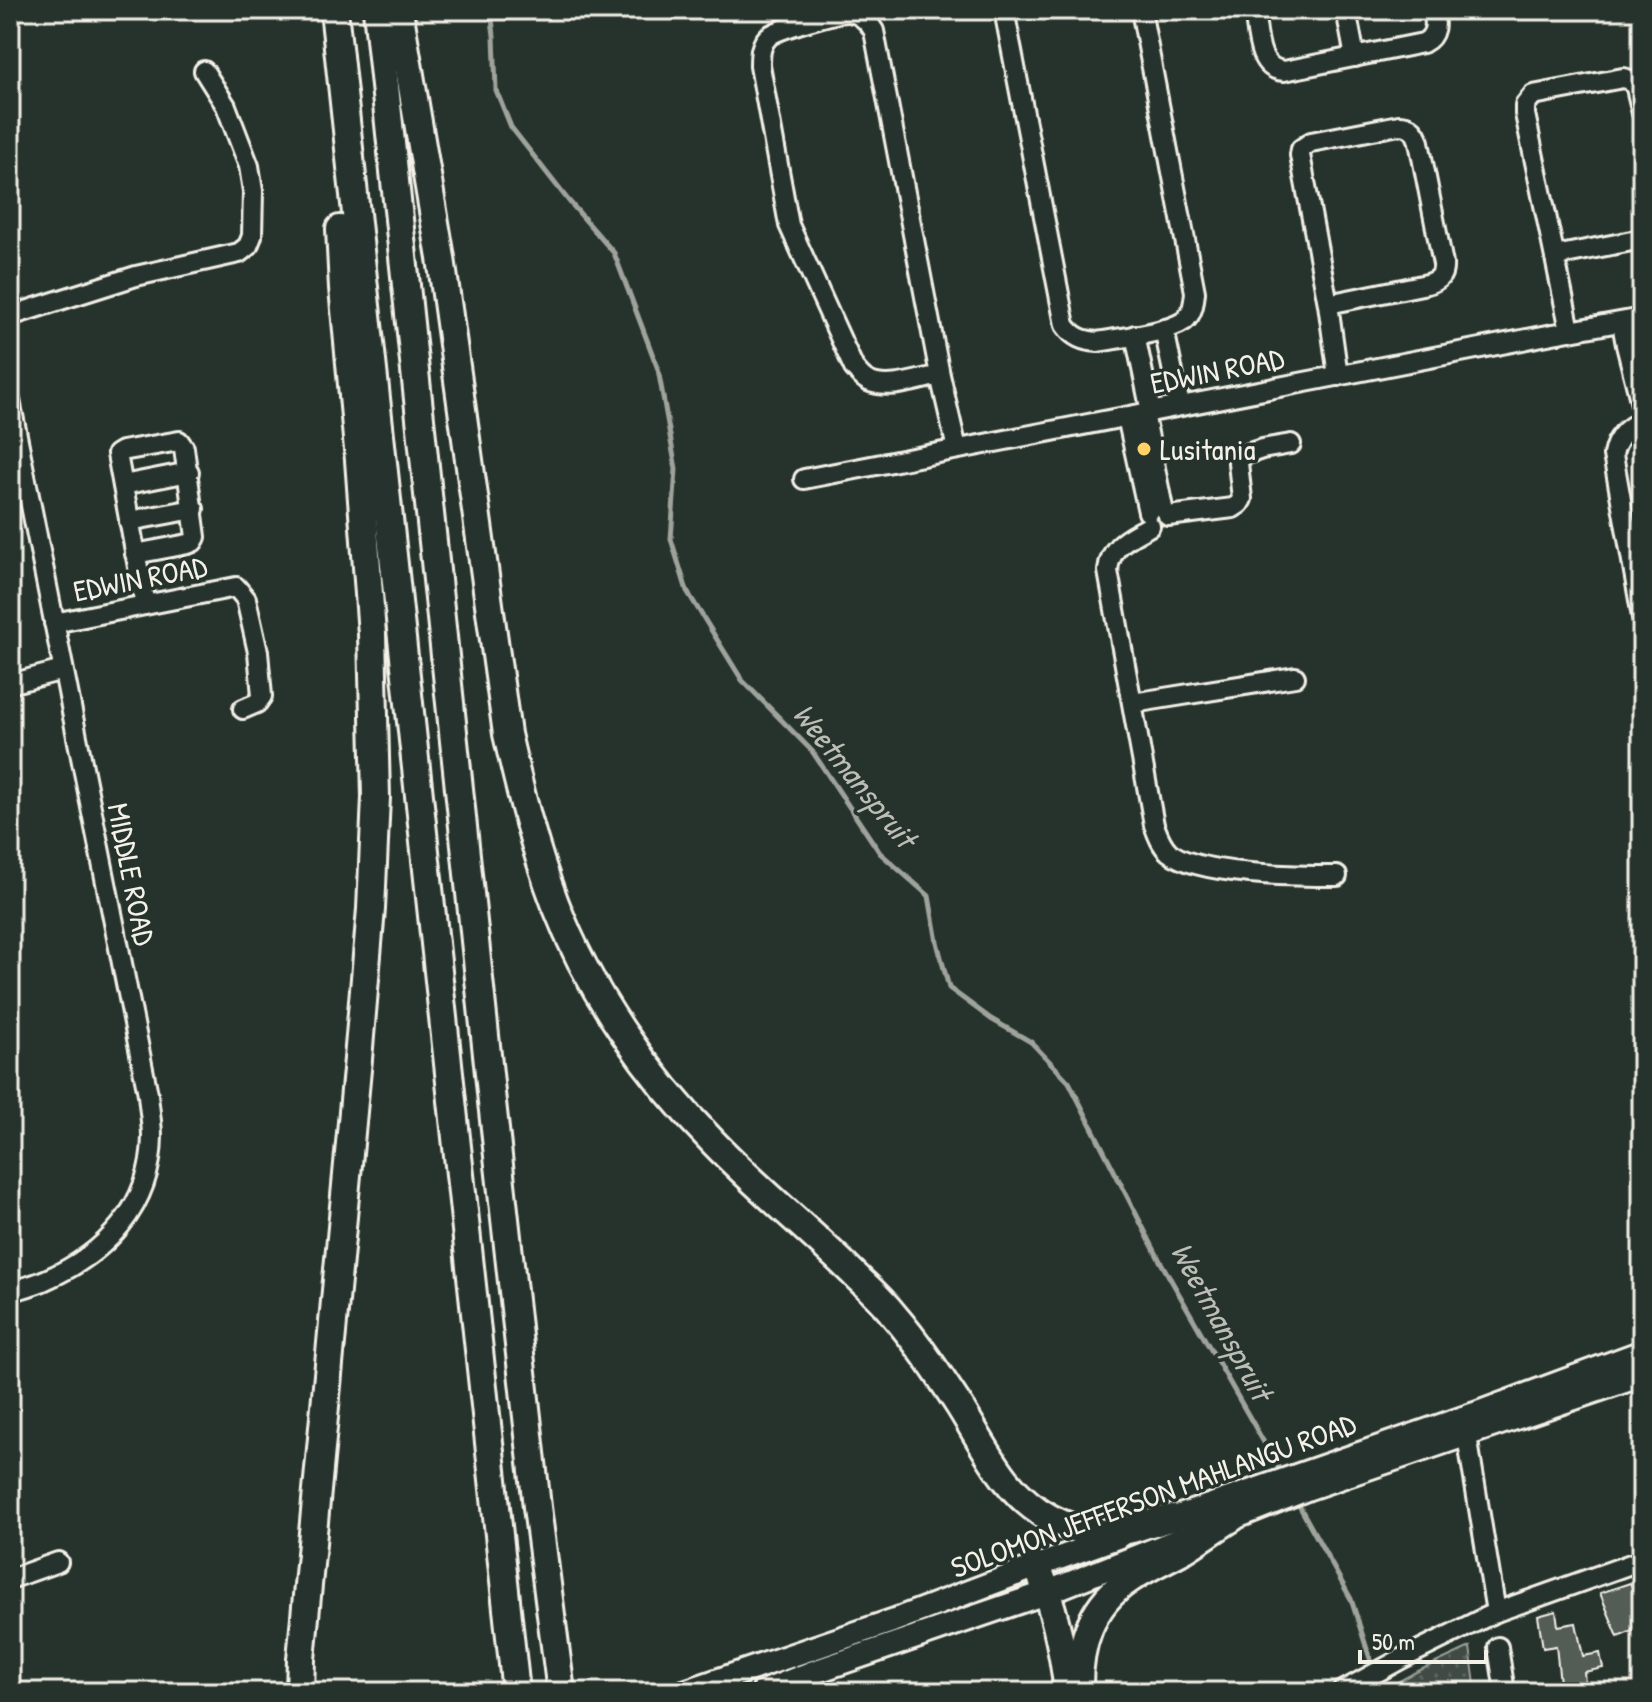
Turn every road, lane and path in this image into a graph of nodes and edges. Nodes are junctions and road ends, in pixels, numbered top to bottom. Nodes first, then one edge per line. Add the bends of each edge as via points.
1 (334, 10) edge
2 (377, 10) edge
3 (399, 10) edge
4 (1004, 10) edge
5 (1141, 10) edge
6 (1254, 10) edge
7 (1346, 10) edge
8 (1433, 10) edge
9 (1355, 57) junction
10 (341, 70) junction
11 (204, 71) dead end
12 (1642, 113) edge
13 (1642, 239) edge
14 (1555, 256) junction
15 (1328, 304) junction
16 (10, 316) edge
17 (1642, 318) edge
18 (1622, 323) junction
19 (1164, 329) junction
20 (1570, 330) junction
21 (1135, 335) junction
22 (940, 375) junction
23 (1338, 376) junction
24 (10, 400) edge
25 (1180, 406) junction
26 (1642, 408) edge
27 (1141, 414) junction
28 (1642, 420) edge
29 (1291, 444) dead end
30 (957, 449) junction
31 (189, 472) junction
32 (804, 479) dead end
33 (123, 485) junction
34 (194, 509) junction
35 (1158, 515) junction
36 (129, 521) junction
37 (135, 554) junction
38 (145, 605) junction
39 (1642, 617) edge
40 (54, 623) junction
41 (63, 670) junction
42 (1295, 677) dead end
43 (10, 684) edge
44 (1133, 703) junction
45 (243, 709) dead end
46 (1337, 876) dead end
47 (10, 1292) edge
48 (1642, 1352) edge
49 (1642, 1375) edge
50 (1467, 1436) junction
51 (1306, 1480) junction
52 (537, 1507) junction
53 (1237, 1508) junction
54 (1172, 1518) junction
55 (1642, 1560) edge
56 (58, 1562) dead end
57 (1037, 1566) junction
58 (10, 1579) edge
59 (1048, 1592) junction
60 (1496, 1612) junction
61 (1498, 1647) dead end
62 (1344, 1690) edge
63 (297, 1692) edge
64 (516, 1692) edge
65 (561, 1692) edge
66 (570, 1692) edge
67 (684, 1692) edge
68 (763, 1692) edge
69 (1068, 1692) edge
70 (1079, 1692) edge
71 (1505, 1692) edge

1 - 10 highway
2 - 52 highway
3 - 54 highway via 441,258 507,734 534,842 584,967 615,1021 681,1108 891,1311 1024,1501 1051,1519 1090,1532 1118,1532
4 - 21 street via 1065,325 1087,341
5 - 19 street via 1195,292 1191,314
6 - 9 street via 1262,54 1273,69
7 - 9 street
8 - 9 street via 1429,40
10 - 63 highway via 338,181 343,288 372,634 376,797 362,1014
10 - 64 highway
11 - 16 street via 226,106 249,166 254,219 248,246 239,253 136,276
12 - 14 street via 1636,88 1623,78 1543,92 1528,100 1525,114
13 - 14 street
14 - 20 street
15 - 15 street via 1301,149 1318,140 1410,127 1419,142 1442,275 1427,284
15 - 23 street
17 - 18 street, EDWIN ROAD
18 - 20 street, EDWIN ROAD
18 - 26 street
19 - 21 street
19 - 25 street
20 - 23 street, EDWIN ROAD
21 - 27 street
22 - 22 street via 874,31 851,12 777,32 762,45 760,66 789,225 854,368 863,378 883,385
22 - 30 street
23 - 25 street, EDWIN ROAD
24 - 40 street, MIDDLE ROAD
25 - 27 street, EDWIN ROAD
27 - 30 street, EDWIN ROAD
27 - 35 street
28 - 39 street via 1620,437 1613,455
29 - 35 street via 1241,456 1242,499 1233,508
30 - 32 street, EDWIN ROAD
31 - 33 street
31 - 33 street via 179,441 122,451 117,454
31 - 34 street
33 - 36 street
34 - 36 street
34 - 37 street via 193,542
35 - 44 street via 1115,549 1108,563
36 - 37 street
37 - 38 street
38 - 40 street, EDWIN ROAD
38 - 45 street, EDWIN ROAD via 236,587 246,599 262,696
40 - 41 street, MIDDLE ROAD
41 - 43 street
41 - 47 street, MIDDLE ROAD via 148,1094 152,1137 144,1182 118,1230 80,1261
42 - 44 street
44 - 46 street via 1154,825 1163,847 1208,867
48 - 51 main road, SOLOMON JEFFERSON MAHLANGU ROAD
49 - 50 main road, SOLOMON JEFFERSON MAHLANGU ROAD
50 - 51 main road, SOLOMON JEFFERSON MAHLANGU ROAD
50 - 60 street
51 - 53 main road, SOLOMON JEFFERSON MAHLANGU ROAD
52 - 65 highway
52 - 66 highway via 554,1564
53 - 54 main road, SOLOMON JEFFERSON MAHLANGU ROAD
53 - 59 main road, SOLOMON JEFFERSON MAHLANGU ROAD
53 - 70 highway via 1184,1549 1126,1581 1107,1600 1084,1639
54 - 57 main road, SOLOMON JEFFERSON MAHLANGU ROAD
55 - 60 street
56 - 58 street
57 - 59 highway
57 - 67 main road, SOLOMON JEFFERSON MAHLANGU ROAD
59 - 68 main road, SOLOMON JEFFERSON MAHLANGU ROAD
59 - 69 highway
60 - 62 street
61 - 71 street

